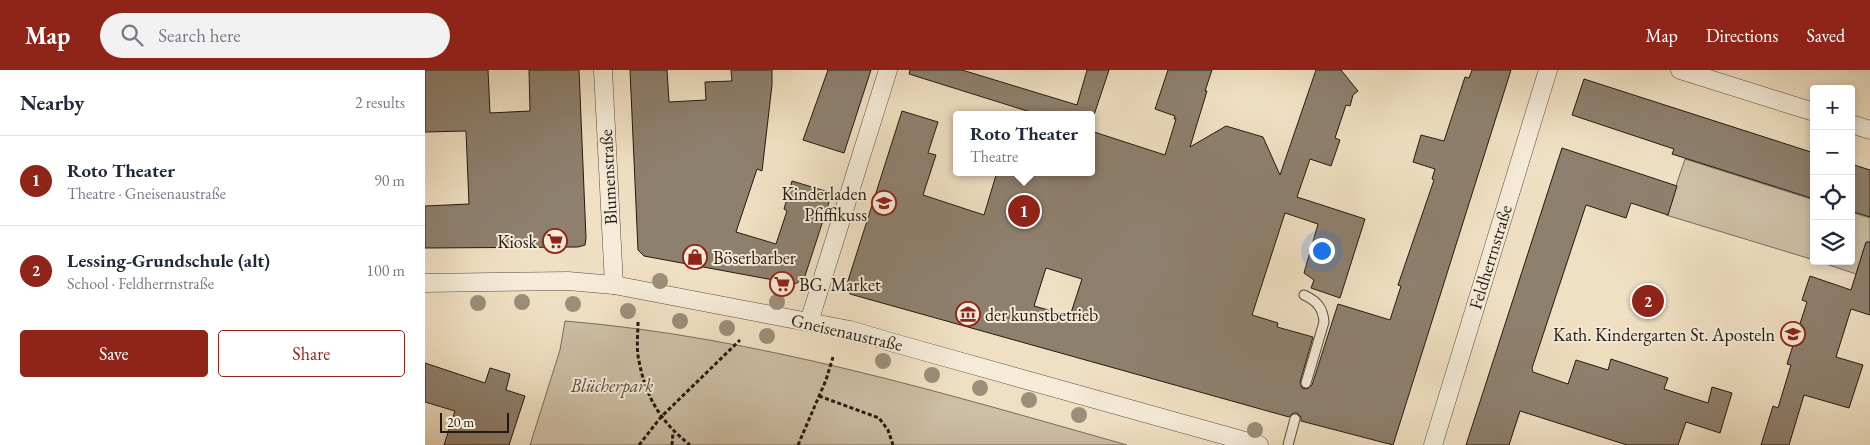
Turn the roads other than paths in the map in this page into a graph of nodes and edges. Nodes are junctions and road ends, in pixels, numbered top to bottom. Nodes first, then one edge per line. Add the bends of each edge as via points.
1 (603, 70) edge
2 (888, 70) edge
3 (1547, 70) edge
4 (1680, 70) edge
5 (1810, 111) edge
6 (1855, 125) edge
7 (1870, 130) edge
8 (425, 282) edge
9 (614, 285) junction
10 (1304, 295) dead end
11 (809, 322) junction
12 (1306, 383) dead end
13 (1295, 419) dead end
14 (1259, 445) edge
15 (1288, 445) edge
16 (1433, 445) edge

1 - 9 street, Blumenstraße
2 - 11 street
3 - 16 street, Feldherrnstraße
4 - 5 street
6 - 7 street
8 - 9 street, Gneisenaustraße via 568,281
9 - 11 street, Gneisenaustraße
10 - 12 lane via 1317,303 1324,322
11 - 14 street, Gneisenaustraße via 885,340
13 - 15 lane

